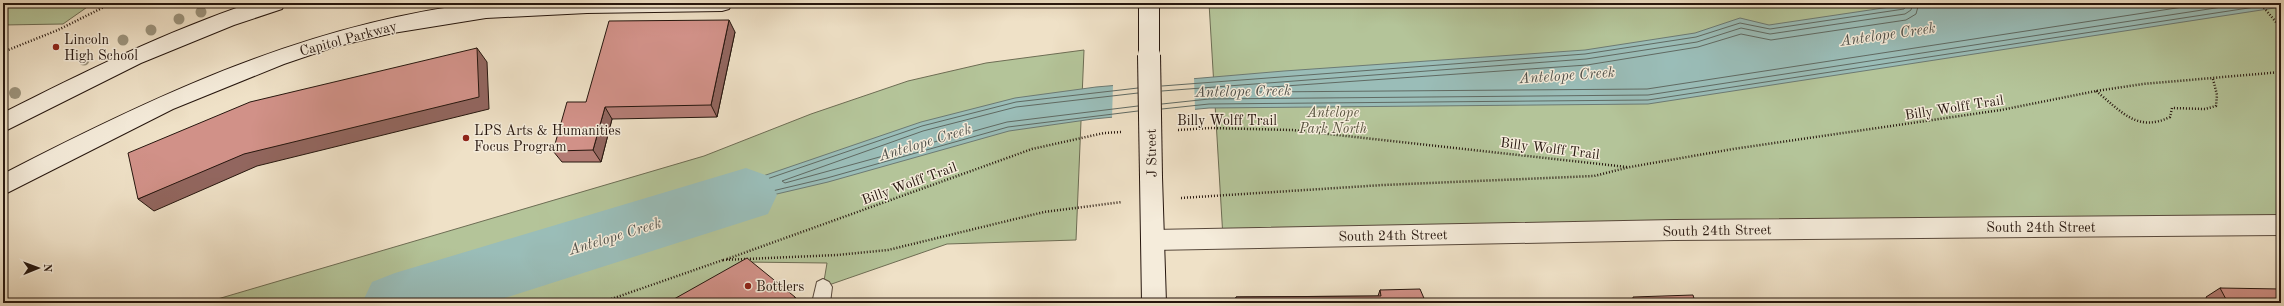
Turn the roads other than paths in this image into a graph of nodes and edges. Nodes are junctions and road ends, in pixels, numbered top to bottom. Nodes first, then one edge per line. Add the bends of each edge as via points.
1 (275, 3) edge
2 (722, 3) edge
3 (1149, 3) edge
4 (3, 123) edge
5 (3, 185) edge
6 (2281, 225) edge
7 (1153, 240) junction
8 (1154, 303) edge

1 - 4 street via 227,19 134,58
2 - 5 street, Capitol Parkway via 523,6 452,14 380,28 306,48 241,70 165,102
3 - 7 street, J Street, bridge
6 - 7 street, South 24th Street via 1666,230
7 - 8 street, J Street

